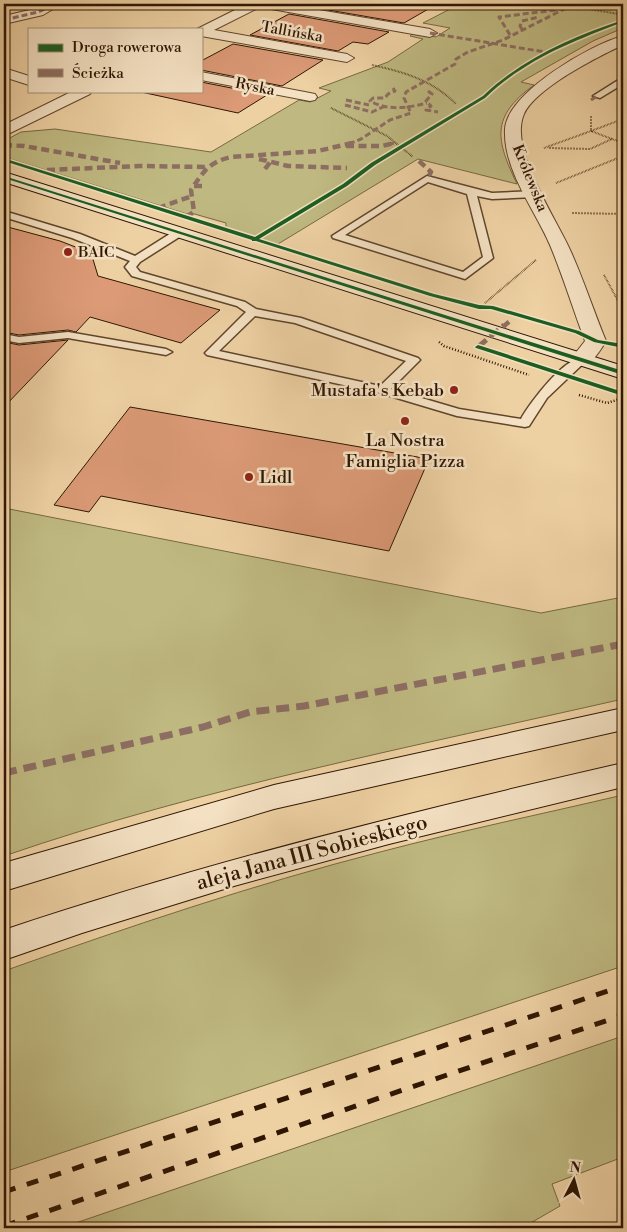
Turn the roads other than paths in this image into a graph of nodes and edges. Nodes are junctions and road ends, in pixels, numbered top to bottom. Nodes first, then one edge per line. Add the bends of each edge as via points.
1 (19, 4) edge
2 (52, 4) edge
3 (256, 4) edge
4 (263, 4) edge
5 (229, 6) dead end
6 (4, 8) edge
7 (244, 10) junction
8 (4, 20) edge
9 (202, 31) edge
10 (202, 32) edge
11 (430, 34) dead end
12 (623, 40) edge
13 (347, 58) dead end
14 (4, 72) edge
15 (202, 76) edge
16 (28, 81) edge
17 (623, 81) edge
18 (64, 92) edge
19 (79, 94) edge
20 (597, 96) dead end
21 (310, 97) road end
22 (4, 132) edge
23 (4, 176) edge
24 (471, 192) junction
25 (534, 194) junction
26 (4, 214) edge
27 (180, 232) junction
28 (136, 260) junction
29 (253, 312) junction
30 (4, 336) edge
31 (166, 352) dead end
32 (581, 360) junction
33 (619, 382) edge
34 (383, 390) junction
35 (623, 719) edge
36 (623, 775) edge
37 (4, 877) edge
38 (4, 945) edge

1 - 6 street
2 - 8 street via 38,12
3 - 7 street
4 - 11 street
5 - 7 street
7 - 9 street
10 - 13 street, Tallińska
12 - 25 street, Królewska via 540,88 526,98 516,114 513,128 515,147
14 - 16 street
15 - 21 street, Ryska
17 - 20 lane
18 - 19 street
19 - 22 street
23 - 27 street
24 - 24 lane via 488,258 465,276 337,236 427,179
24 - 25 lane via 492,196
25 - 32 street, Królewska via 574,279 596,341
26 - 28 lane via 76,236
27 - 28 lane
27 - 32 street
28 - 29 lane via 130,267 136,274 241,304
29 - 34 lane via 297,320 414,360
29 - 34 lane via 211,352
30 - 31 lane via 19,340 68,335
32 - 33 street
32 - 34 lane via 535,403 524,423 457,412
35 - 37 street via 274,797
36 - 38 street, aleja Jana III Sobieskiego via 280,859

